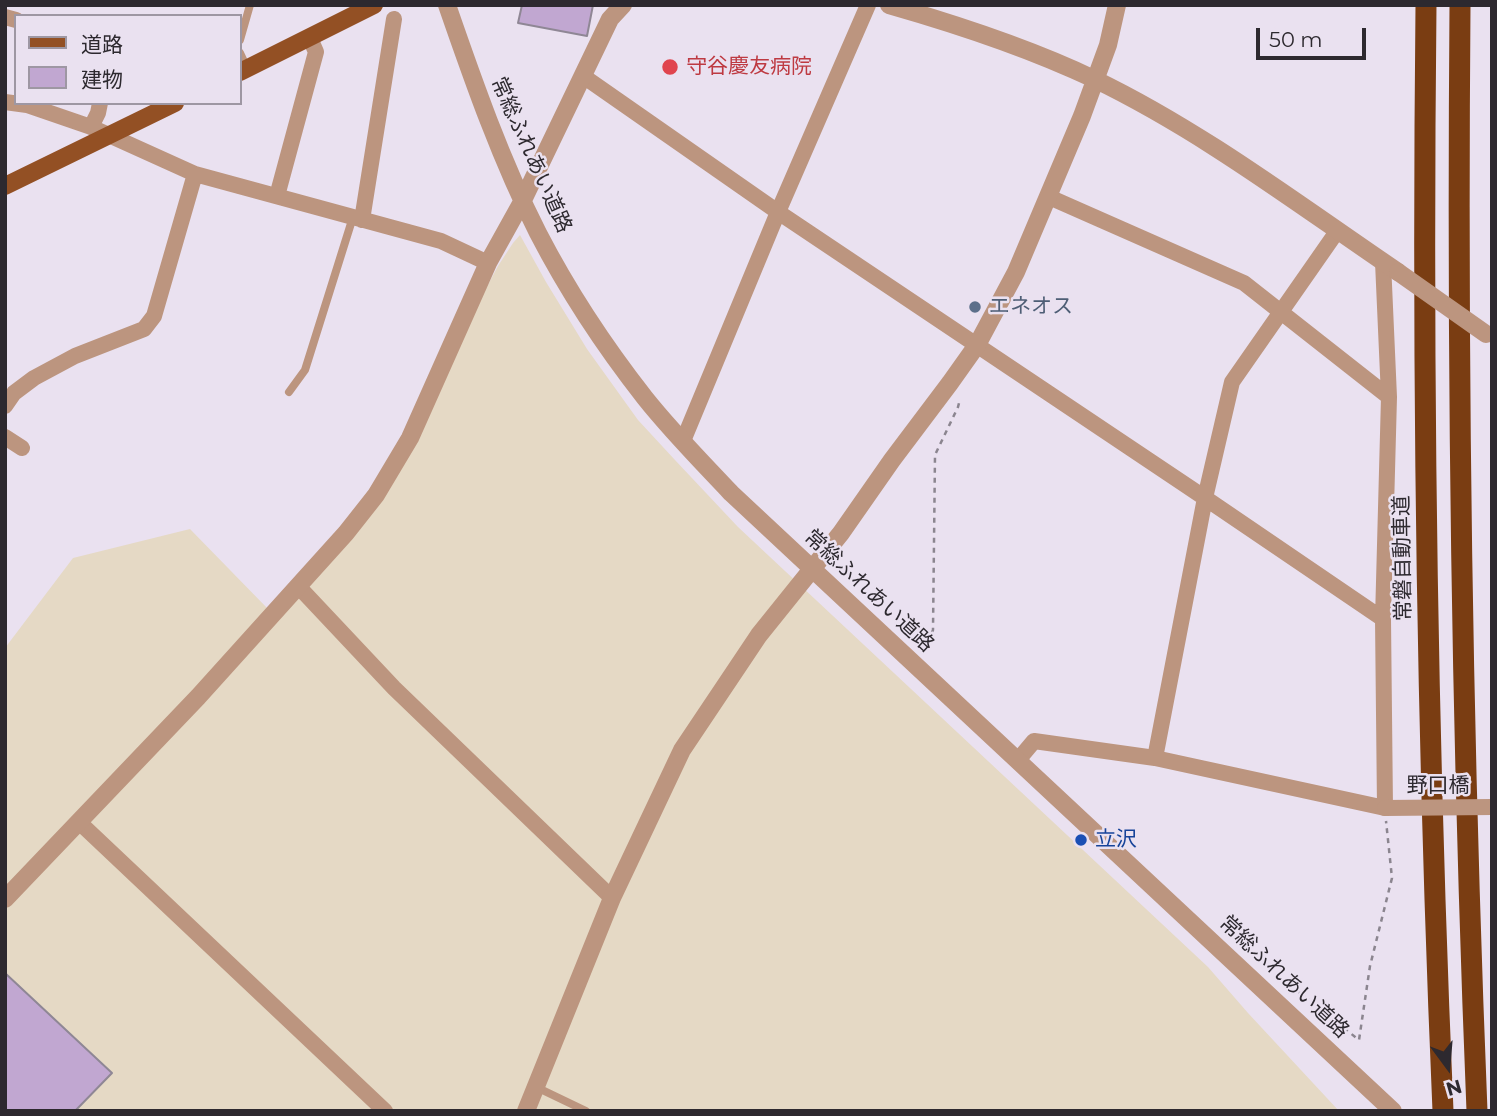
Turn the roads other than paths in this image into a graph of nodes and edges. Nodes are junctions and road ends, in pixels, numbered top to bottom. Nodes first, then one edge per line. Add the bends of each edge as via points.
1 (250, 5) edge
2 (374, 5) edge
3 (447, 5) edge
4 (623, 5) edge
5 (868, 5) edge
6 (889, 5) edge
7 (1117, 5) edge
8 (1426, 5) edge
9 (1460, 5) edge
10 (394, 19) dead end
11 (242, 33) edge
12 (310, 38) junction
13 (242, 65) edge
14 (583, 76) junction
15 (1095, 79) junction
16 (27, 105) edge
17 (100, 105) edge
18 (171, 105) edge
19 (91, 127) junction
20 (110, 135) junction
21 (195, 174) junction
22 (5, 186) edge
23 (277, 197) junction
24 (1049, 197) junction
25 (523, 200) junction
26 (778, 212) junction
27 (358, 219) junction
28 (1338, 230) junction
29 (488, 263) junction
30 (1391, 267) junction
31 (1282, 313) junction
32 (1489, 335) edge
33 (977, 345) junction
34 (289, 392) dead end
35 (1389, 397) junction
36 (7, 399) edge
37 (5, 437) edge
38 (682, 441) junction
39 (22, 448) dead end
40 (1205, 498) junction
41 (812, 569) junction
42 (298, 586) junction
43 (1383, 619) junction
44 (1155, 758) junction
45 (1018, 760) junction
46 (1492, 807) edge
47 (1385, 808) junction
48 (79, 822) junction
49 (612, 898) junction
50 (5, 899) edge
51 (536, 1087) junction
52 (385, 1111) edge
53 (526, 1111) edge
54 (586, 1111) edge
55 (1393, 1111) edge
56 (1443, 1111) edge
57 (1477, 1111) edge

1 - 11 lane
2 - 12 main road
3 - 25 street, 常総ふれあい道路 via 495,138
4 - 14 street via 610,19
5 - 26 street
6 - 15 street via 972,31
7 - 15 street
8 - 56 highway, 常磐自動車道 via 1429,621
9 - 57 highway via 1463,619
10 - 27 street
12 - 13 main road
12 - 23 street via 316,52
14 - 25 street
14 - 26 street
15 - 24 street
15 - 28 street via 1164,116
16 - 19 street
17 - 19 street
18 - 20 main road
19 - 20 street
20 - 21 street
20 - 22 main road
21 - 23 street
21 - 36 street via 154,316 144,329 75,356
23 - 27 street
24 - 31 street via 1244,283
24 - 33 street
25 - 29 street
25 - 38 street, 常総ふれあい道路 via 557,267 607,346
26 - 33 street
26 - 38 street
27 - 29 street via 441,242
27 - 34 lane via 305,370
28 - 30 street
28 - 31 street
29 - 42 street via 410,438 376,495
30 - 32 street, bridge
30 - 35 street
31 - 35 street
31 - 40 street via 1232,382
33 - 40 street
33 - 41 street
35 - 43 street
37 - 39 street
38 - 41 street, 常総ふれあい道路
40 - 43 street
40 - 44 street
41 - 45 street, 常総ふれあい道路
41 - 49 street via 759,635 682,750
42 - 48 street
42 - 49 street via 394,688
43 - 47 street
44 - 45 street, 野口橋 via 1034,741
44 - 47 street, 野口橋
45 - 55 street, 常総ふれあい道路
46 - 47 street, 野口橋, bridge
48 - 50 street
48 - 52 street
49 - 51 street
51 - 53 street
51 - 54 lane

